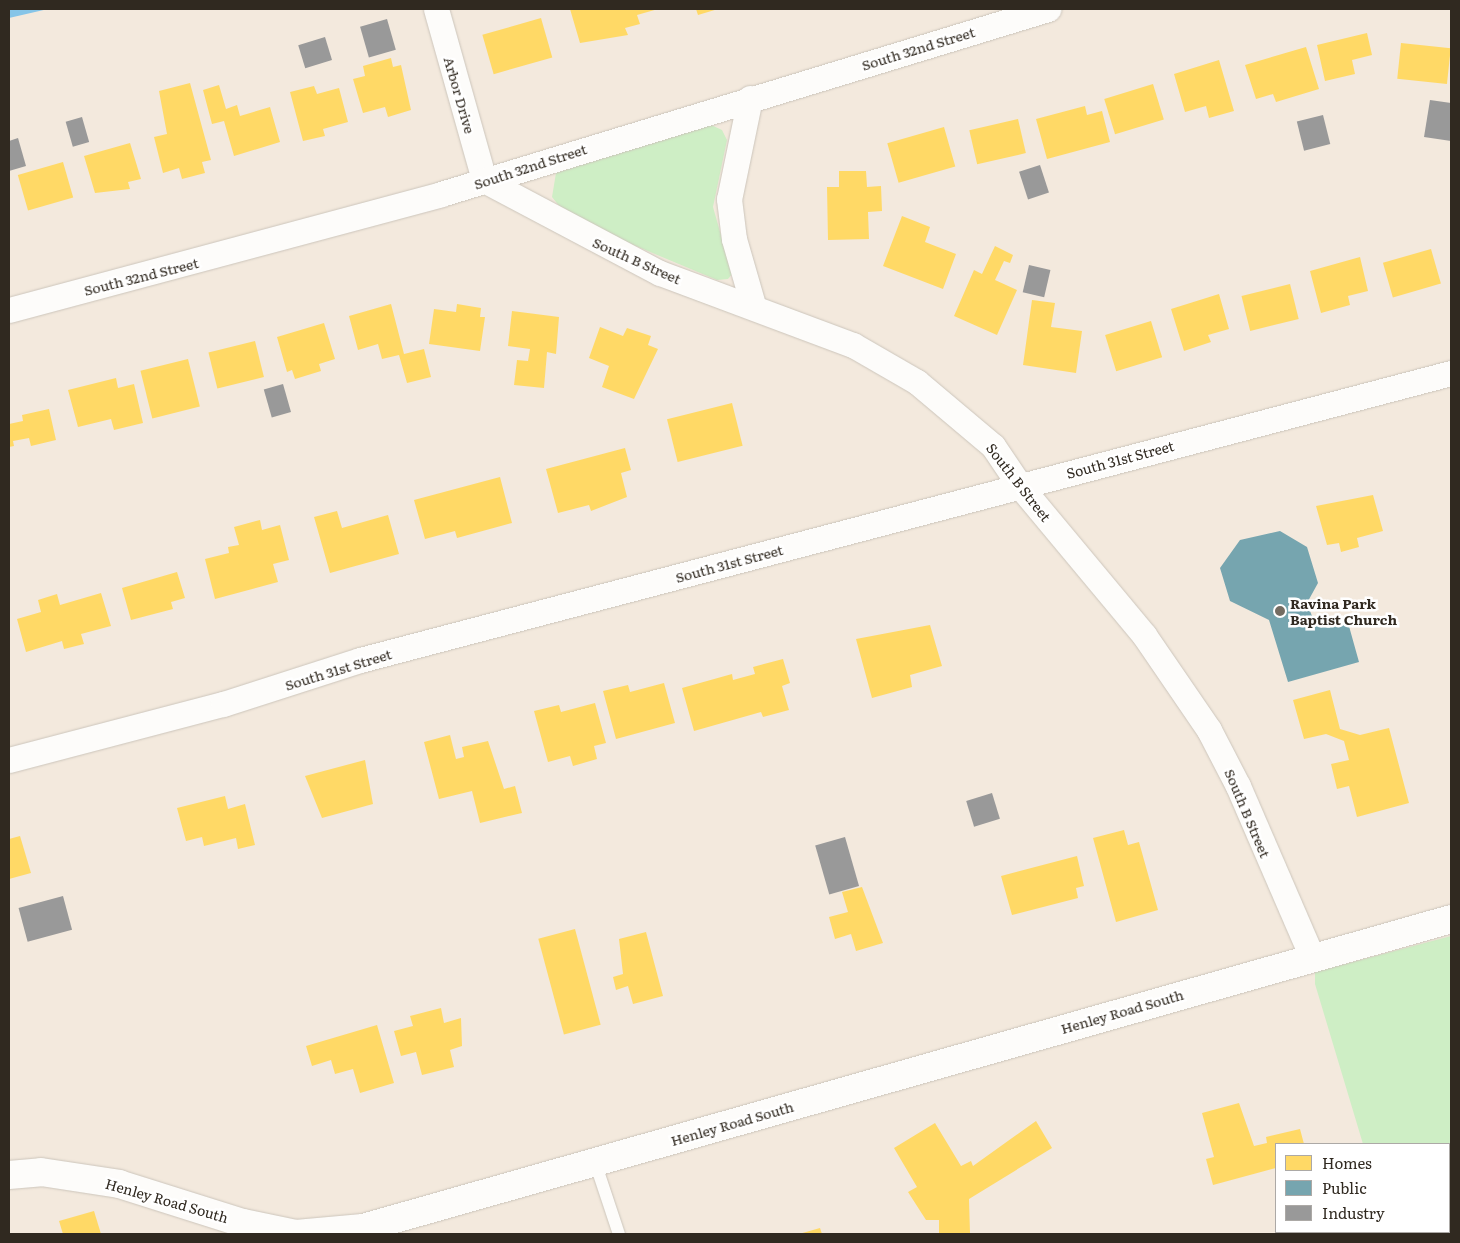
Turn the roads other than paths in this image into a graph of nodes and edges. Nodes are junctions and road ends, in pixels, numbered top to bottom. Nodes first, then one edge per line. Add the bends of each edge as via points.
1 (436, 9) edge
2 (1048, 9) edge
3 (750, 98) junction
4 (484, 180) junction
5 (753, 305) junction
6 (9, 310) edge
7 (1451, 373) edge
8 (1020, 486) junction
9 (9, 760) edge
10 (1451, 919) edge
11 (1312, 957) junction
12 (595, 1162) junction
13 (9, 1175) edge
14 (619, 1234) edge

1 - 4 street, Arbor Drive
2 - 3 street, South 32nd Street
3 - 4 street, South 32nd Street
3 - 5 street via 728,199
4 - 5 street, South B Street via 660,273
4 - 6 street, South 32nd Street via 154,274
5 - 8 street, South B Street via 853,345 917,382 993,446
7 - 8 street, South 31st Street
8 - 9 street, South 31st Street via 360,660 223,704
8 - 11 street, South B Street via 1144,636 1209,730 1238,786
10 - 11 street, Henley Road South
11 - 12 street, Henley Road South
12 - 13 street, Henley Road South via 363,1228 321,1234 243,1223 84,1177 41,1172
12 - 14 lane

